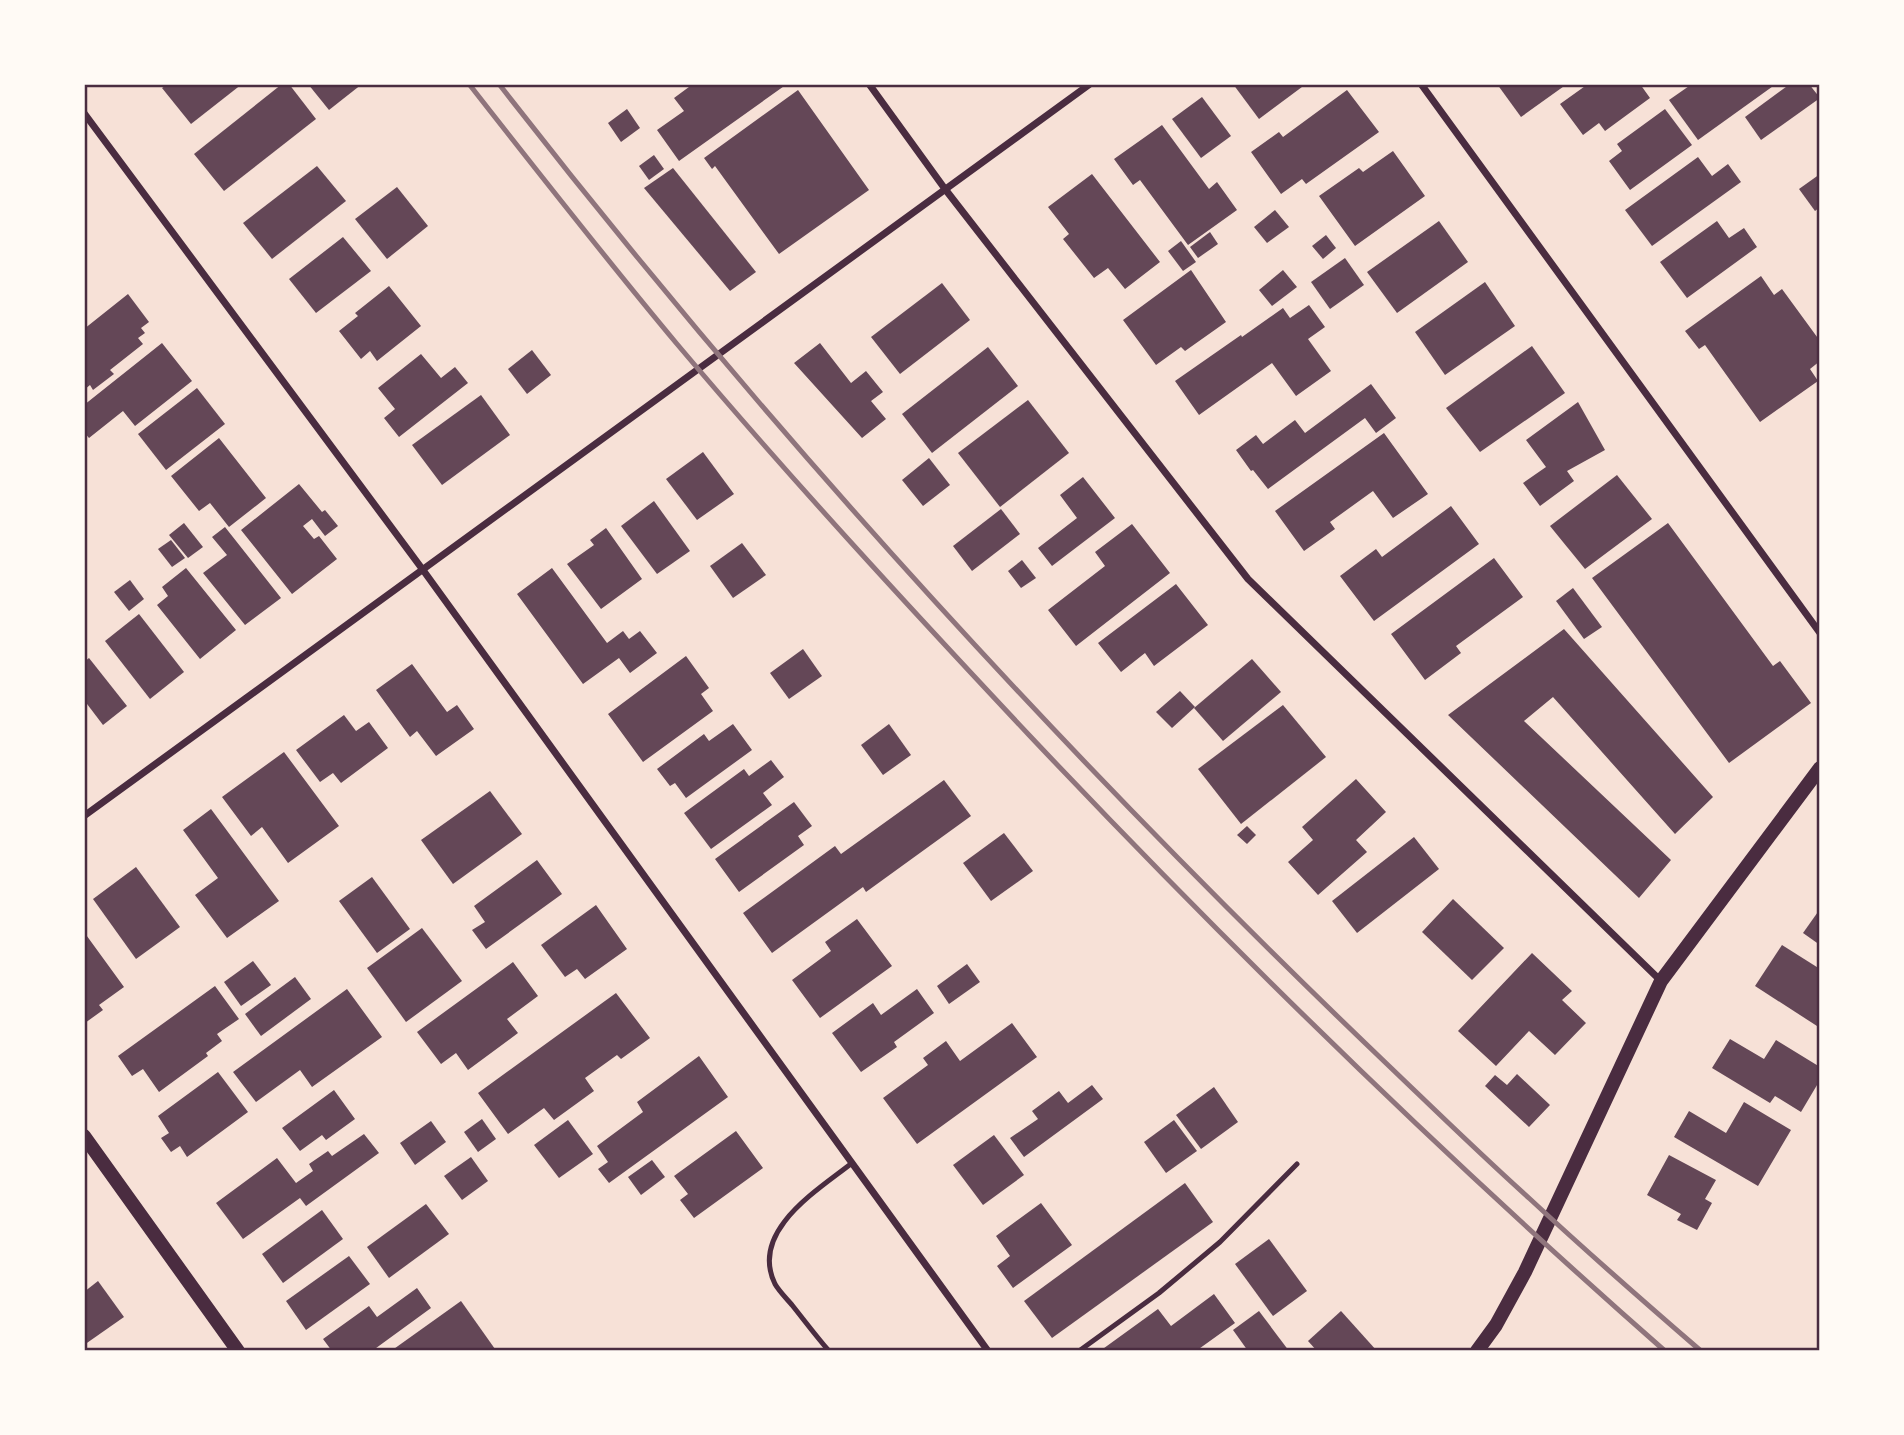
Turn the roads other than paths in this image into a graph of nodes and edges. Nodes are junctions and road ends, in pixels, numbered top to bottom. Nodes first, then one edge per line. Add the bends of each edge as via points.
1 (869, 84) edge
2 (1090, 84) edge
3 (1422, 84) edge
4 (84, 113) edge
5 (945, 189) junction
6 (423, 570) junction
7 (1820, 633) edge
8 (1820, 768) edge
9 (84, 816) edge
10 (1661, 981) junction
11 (84, 1136) edge
12 (852, 1163) junction
13 (1297, 1164) dead end
14 (1480, 1350) edge
15 (238, 1351) edge
16 (829, 1351) edge
17 (988, 1351) edge
18 (1079, 1351) edge

1 - 5 street
2 - 5 street
3 - 7 street
4 - 6 street
5 - 6 street
5 - 10 street via 1248,579
6 - 9 street
6 - 12 street
8 - 10 main road
10 - 14 main road via 1525,1272
11 - 15 main road
12 - 16 lane via 784,1221 773,1241 769,1263 775,1284
12 - 17 street
13 - 18 lane via 1220,1242

